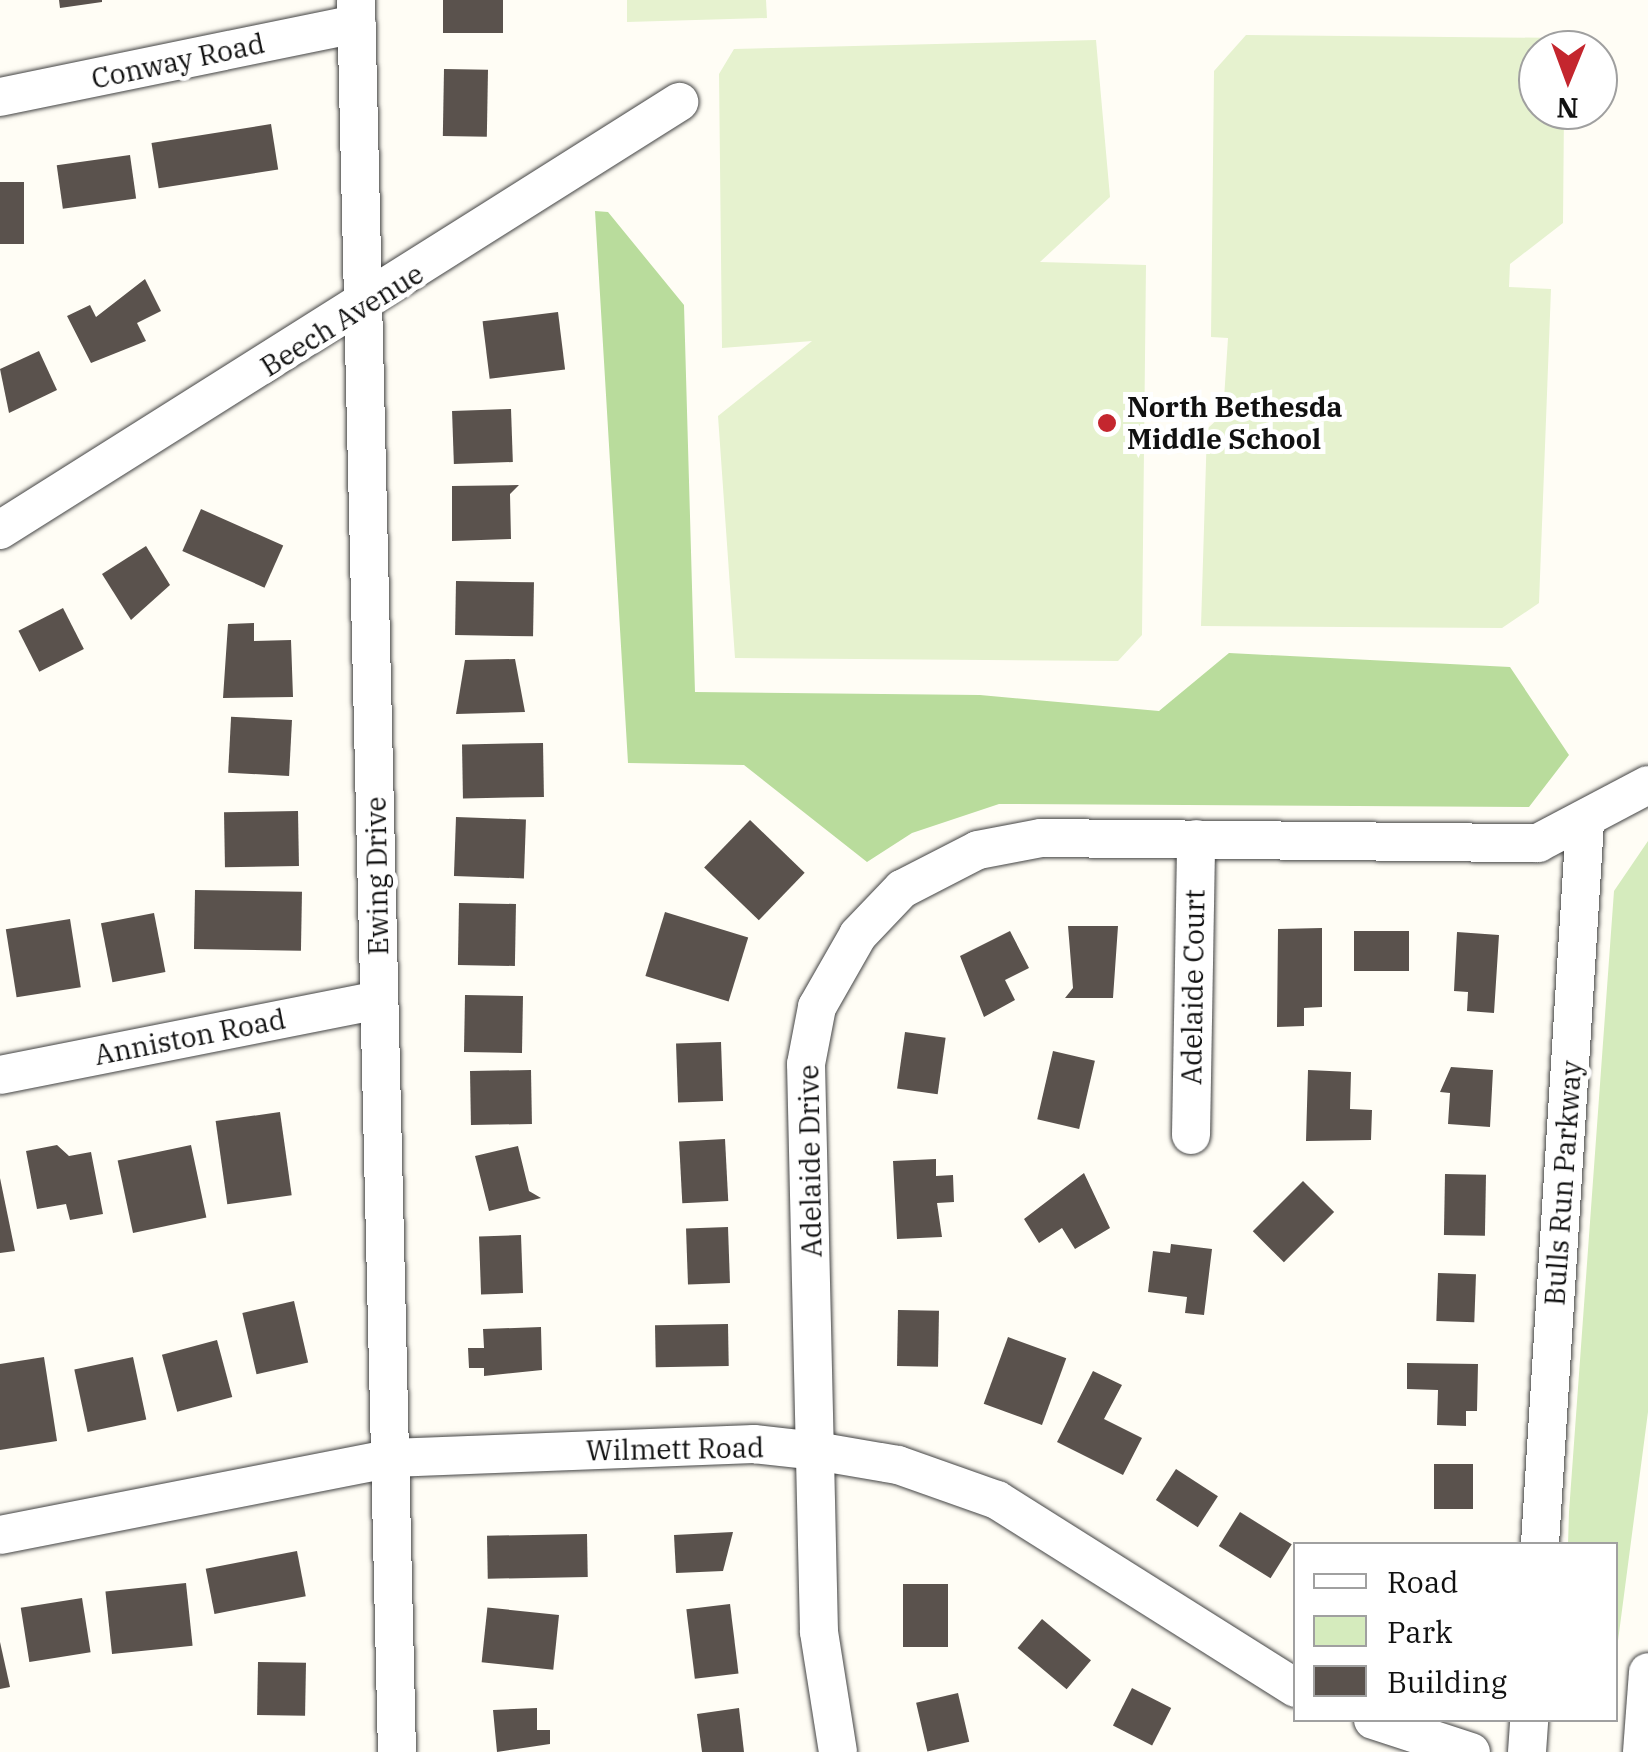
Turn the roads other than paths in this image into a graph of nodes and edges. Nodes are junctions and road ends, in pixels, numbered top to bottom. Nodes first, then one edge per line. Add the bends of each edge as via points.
1 (357, 12) edge
2 (0, 97) edge
3 (680, 102) dead end
4 (365, 307) junction
5 (0, 530) edge
6 (1648, 786) edge
7 (1586, 822) junction
8 (1196, 839) junction
9 (379, 1000) junction
10 (0, 1075) edge
11 (1191, 1134) dead end
12 (816, 1451) junction
13 (391, 1458) junction
14 (0, 1535) edge
15 (1540, 1542) edge
16 (1648, 1672) edge
17 (1293, 1686) edge
18 (1379, 1722) edge
19 (1529, 1722) edge
20 (397, 1752) edge
21 (838, 1752) edge
22 (1470, 1752) edge
23 (1526, 1752) edge
24 (1642, 1752) edge

1 - 2 street, Conway Road
1 - 4 street, Ewing Drive
3 - 4 street, Beech Avenue
4 - 5 street, Beech Avenue
4 - 9 street, Ewing Drive
6 - 7 street, Adelaide Drive
7 - 8 street, Adelaide Drive via 1538,843
7 - 15 street, Bulls Run Parkway
8 - 11 street, Adelaide Court
8 - 12 street, Adelaide Drive via 1041,838 978,850 902,889 858,934 818,1008 806,1064
9 - 10 street, Anniston Road
9 - 13 street, Ewing Drive
12 - 13 street, Wilmett Road via 754,1444
12 - 17 street, Wilmett Road via 898,1465 997,1500
12 - 21 street, Adelaide Drive via 820,1632
13 - 14 street, Wilmett Road
13 - 20 street, Ewing Drive
16 - 24 street
18 - 22 street
19 - 23 street

